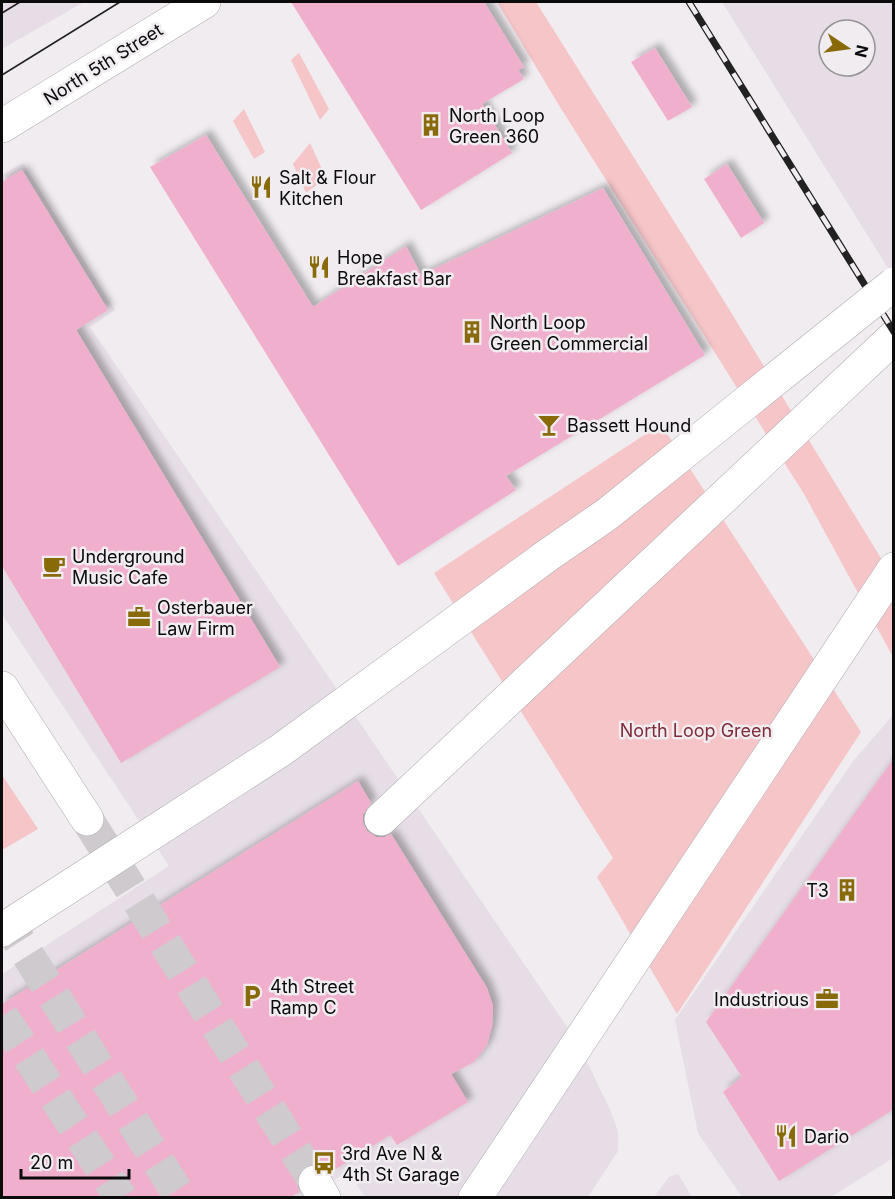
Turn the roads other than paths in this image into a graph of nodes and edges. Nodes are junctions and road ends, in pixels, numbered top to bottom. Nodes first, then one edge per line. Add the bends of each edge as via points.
1 (204, 2) edge
2 (2, 126) edge
3 (894, 284) edge
4 (894, 337) edge
5 (894, 569) edge
6 (2, 688) edge
7 (87, 819) tunnel mouth
8 (381, 819) dead end
9 (2, 930) edge
10 (475, 1197) edge

1 - 2 main road, North 5th Street
3 - 9 main road, bridge via 606,515 281,750
4 - 8 main road
5 - 10 main road
6 - 7 main road

